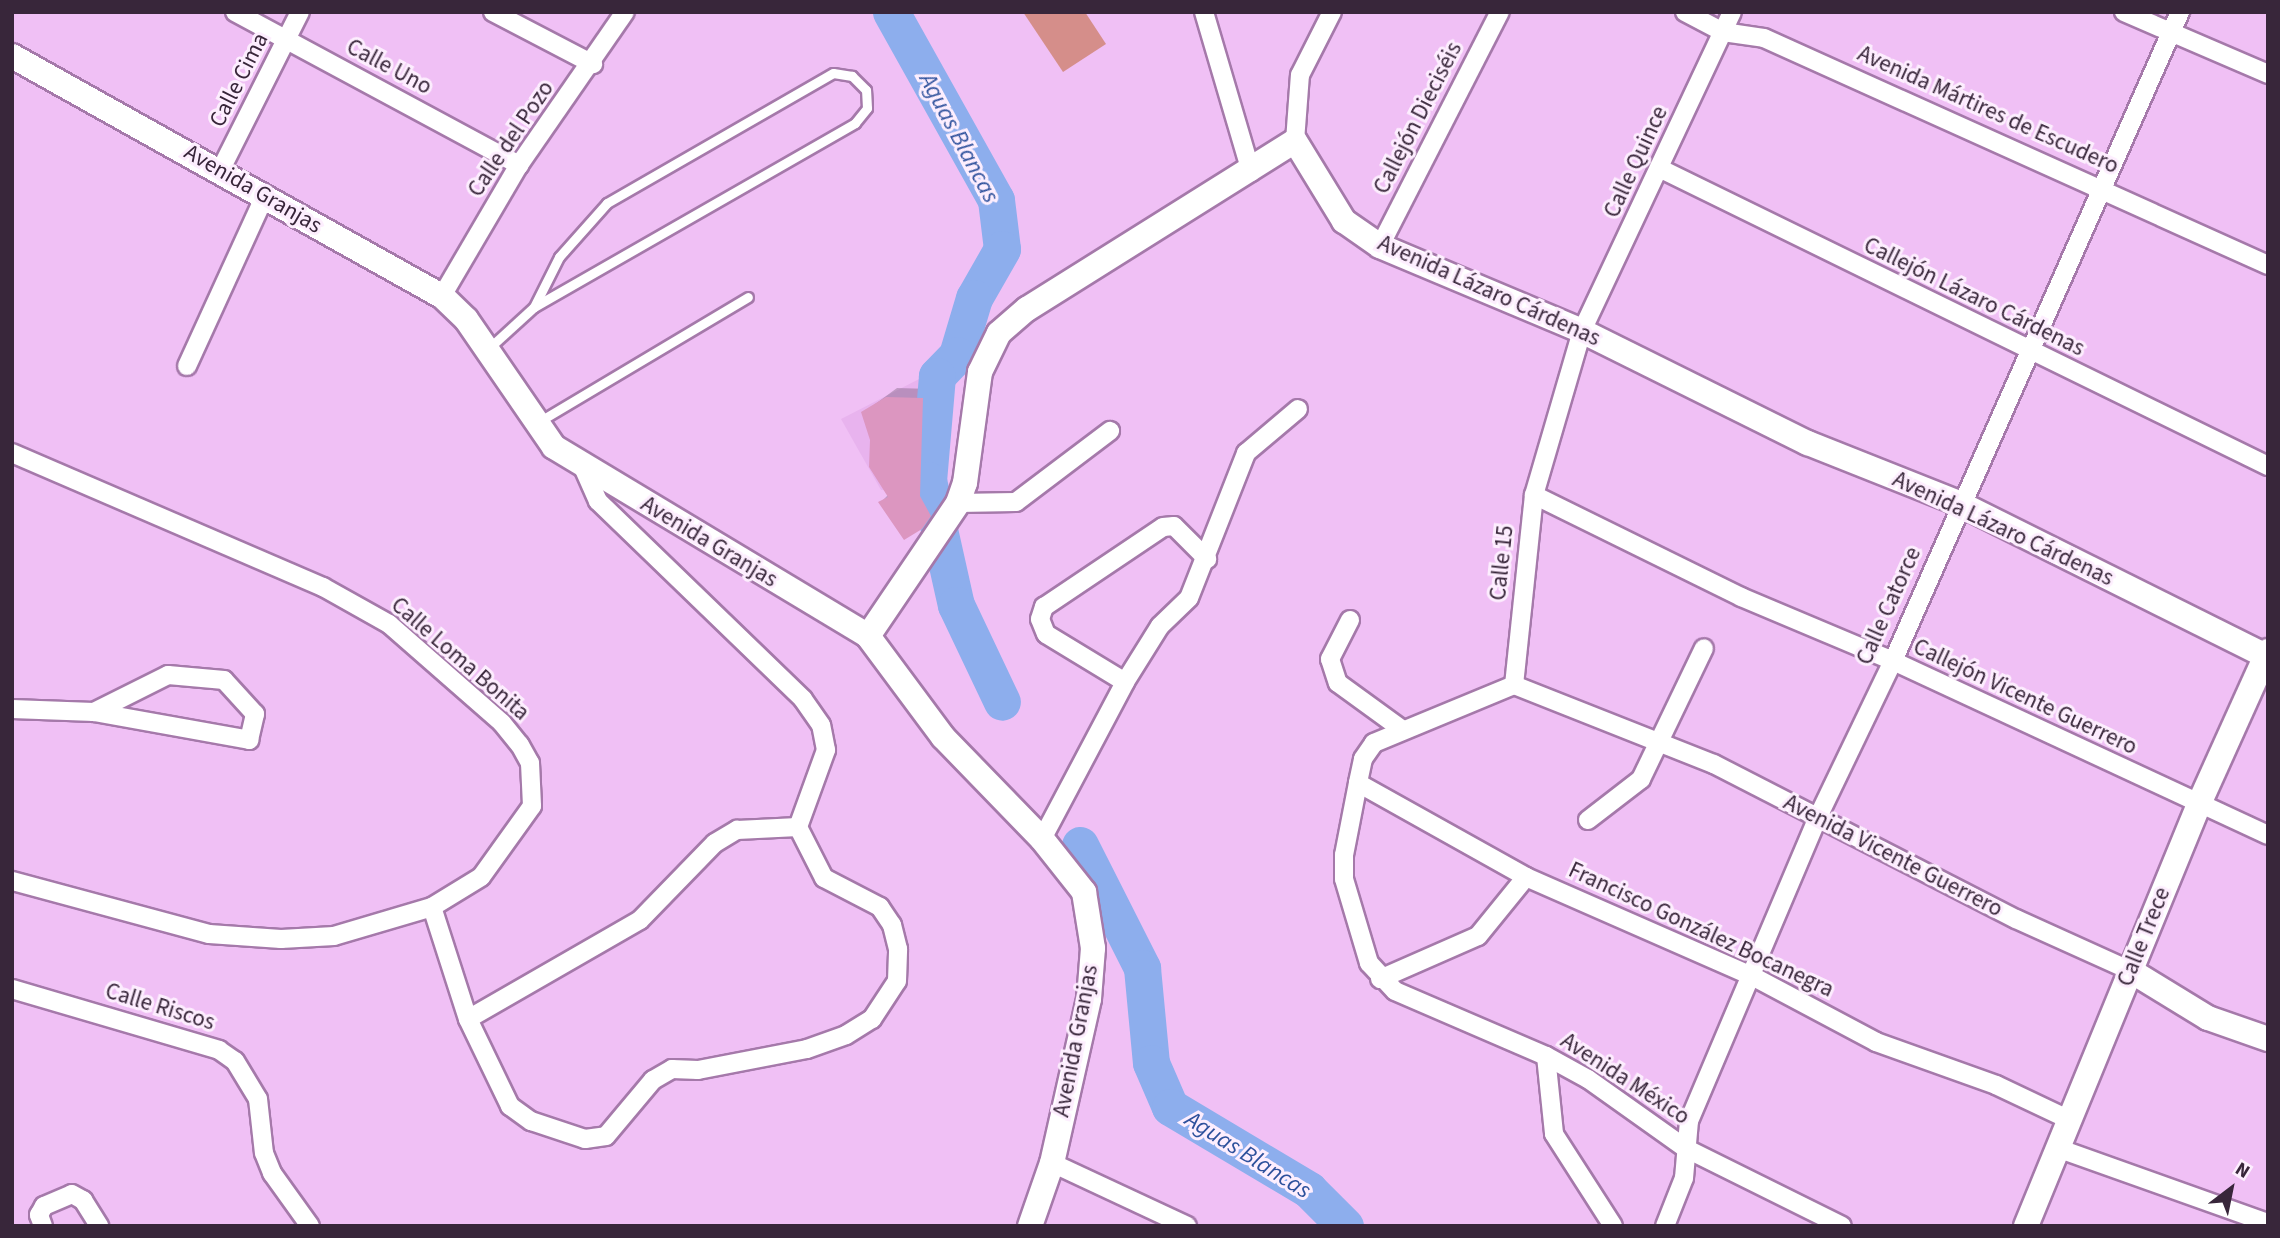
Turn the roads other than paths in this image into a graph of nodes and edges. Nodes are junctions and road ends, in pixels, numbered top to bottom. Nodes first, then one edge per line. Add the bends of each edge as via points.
1 (235, 12) edge
2 (300, 12) edge
3 (493, 12) edge
4 (625, 12) edge
5 (1204, 12) edge
6 (1332, 12) edge
7 (1500, 12) edge
8 (1685, 12) edge
9 (1732, 12) edge
10 (2124, 12) edge
11 (2180, 12) edge
12 (1723, 32) junction
13 (2171, 33) junction
14 (287, 39) junction
15 (12, 56) edge
16 (593, 64) junction
17 (2268, 74) edge
18 (1295, 141) junction
19 (519, 165) junction
20 (221, 169) junction
21 (1661, 169) junction
22 (1251, 172) junction
23 (2105, 189) junction
24 (264, 198) junction
25 (1380, 246) junction
26 (2268, 265) edge
27 (442, 296) junction
28 (748, 297) dead end
29 (534, 307) junction
30 (1582, 331) junction
31 (485, 352) junction
32 (2031, 353) junction
33 (187, 366) dead end
34 (1298, 409) dead end
35 (535, 424) junction
36 (1110, 431) dead end
37 (12, 453) edge
38 (2268, 466) edge
39 (583, 467) junction
40 (1534, 495) junction
41 (958, 503) junction
42 (1961, 503) junction
43 (1207, 559) junction
44 (1350, 620) dead end
45 (868, 636) junction
46 (1704, 648) dead end
47 (2267, 654) edge
48 (1893, 661) junction
49 (1125, 682) junction
50 (1514, 685) junction
51 (12, 709) edge
52 (94, 712) junction
53 (1400, 728) junction
54 (1662, 741) junction
55 (1358, 783) junction
56 (2198, 806) junction
57 (1817, 819) junction
58 (1588, 820) dead end
59 (799, 827) junction
60 (2268, 835) edge
61 (1042, 839) junction
62 (1526, 877) junction
63 (12, 881) edge
64 (432, 907) junction
65 (2131, 971) junction
66 (1754, 977) junction
67 (1380, 979) junction
68 (12, 989) edge
69 (468, 1019) junction
70 (2268, 1038) edge
71 (1546, 1056) junction
72 (2070, 1120) junction
73 (1685, 1148) junction
74 (2060, 1149) junction
75 (1052, 1163) junction
76 (2268, 1223) edge
77 (43, 1226) edge
78 (99, 1226) edge
79 (310, 1226) edge
80 (1030, 1226) edge
81 (1187, 1226) edge
82 (1614, 1226) edge
83 (1665, 1226) edge
84 (1842, 1226) edge
85 (2026, 1226) edge

1 - 14 street, Calle Uno
2 - 14 street, Calle Cima
3 - 16 street
4 - 16 street, Calle del Pozo
5 - 22 street
6 - 18 street via 1300,75
7 - 25 street, Callejón Dieciséis
8 - 12 street, Avenida Mártires de Escudero
9 - 12 street, Calle Quince
10 - 13 street
11 - 13 street, Calle Catorce
12 - 21 street, Calle Quince
12 - 23 street, Avenida Mártires de Escudero via 1764,37
13 - 17 street
13 - 23 street, Calle Catorce
14 - 19 street, Calle Uno
14 - 20 street, Calle Cima
15 - 20 main road, Avenida Granjas
16 - 19 street, Calle del Pozo
18 - 22 main road
18 - 25 main road, Avenida Lázaro Cárdenas via 1344,222
19 - 27 street, Calle del Pozo
20 - 24 main road, Avenida Granjas
21 - 30 street, Calle Quince
21 - 32 street, Callejón Lázaro Cárdenas
22 - 41 main road via 1027,309 999,333 980,372 965,483
23 - 26 street, Avenida Mártires de Escudero
23 - 32 street, Calle Catorce
24 - 27 main road, Avenida Granjas
24 - 33 street
25 - 30 main road, Avenida Lázaro Cárdenas
27 - 31 main road, Avenida Granjas via 466,320
28 - 35 lane
29 - 29 lane via 855,123 867,108 866,90 852,76 833,74 607,204 559,257
29 - 31 lane
30 - 40 street, Calle 15
30 - 42 main road, Avenida Lázaro Cárdenas via 1808,443
31 - 35 main road, Avenida Granjas
32 - 38 street, Callejón Lázaro Cárdenas
32 - 42 street, Calle Catorce
34 - 43 street via 1246,453
35 - 39 main road, Avenida Granjas via 554,447
36 - 41 street via 1016,502
37 - 64 street, Calle Loma Bonita via 323,587 389,625 502,723 530,762 532,806 481,877
39 - 45 main road, Avenida Granjas
39 - 59 street via 597,501 803,699 821,725 826,750
40 - 48 street, Callejón Vicente Guerrero via 1741,597
40 - 50 street, Calle 15
41 - 45 main road
42 - 47 main road, Avenida Lázaro Cárdenas
42 - 48 street, Calle Catorce
43 - 49 street via 1189,598 1160,626
43 - 49 street via 1174,526 1163,527 1044,607 1040,619 1046,634
44 - 53 street via 1330,659 1338,682
45 - 61 main road, Avenida Granjas via 943,737
46 - 54 street
47 - 56 main road, Calle Trece
48 - 56 street, Callejón Vicente Guerrero
48 - 57 street, Calle Catorce
49 - 61 street
50 - 53 street
50 - 54 street, Avenida Vicente Guerrero
51 - 52 street
52 - 52 street via 249,740 255,714 224,680 168,675
53 - 55 street via 1374,743 1363,759
54 - 57 street, Avenida Vicente Guerrero
54 - 58 street via 1641,779
55 - 62 street, Francisco González Bocanegra
55 - 67 street via 1344,879 1369,963
56 - 60 street, Callejón Vicente Guerrero
56 - 65 main road, Calle Trece
57 - 65 street, Avenida Vicente Guerrero
57 - 66 street, Calle Catorce
59 - 69 street via 737,830 715,843 640,920
59 - 69 street via 824,878 880,907 892,925 898,949 897,981 887,1002 872,1019 846,1035 807,1049 698,1070 672,1069 653,1080 606,1136 585,1139 531,1121 510,1106
61 - 75 main road, Avenida Granjas via 1084,892 1093,948 1089,999
62 - 66 street, Francisco González Bocanegra
62 - 67 street via 1478,936
63 - 64 street, Calle Loma Bonita via 165,925 281,939 334,936
64 - 69 street
65 - 70 main road, Avenida Vicente Guerrero via 2208,1018
65 - 72 main road, Calle Trece
66 - 72 street, Francisco González Bocanegra via 1877,1042 1996,1085
66 - 73 street, Calle Catorce via 1689,1121
67 - 71 street, Avenida México via 1395,991
68 - 79 street, Calle Riscos via 219,1050 235,1061 258,1099 264,1153 272,1173
71 - 73 street, Avenida México
71 - 82 street via 1554,1134
72 - 74 main road, Calle Trece
73 - 83 street, Calle Catorce via 1684,1178
73 - 84 street, Avenida México
74 - 76 street
74 - 85 main road, Calle Trece
75 - 80 main road, Avenida Granjas
75 - 81 street
77 - 78 street via 39,1215 44,1206 72,1194 83,1200

